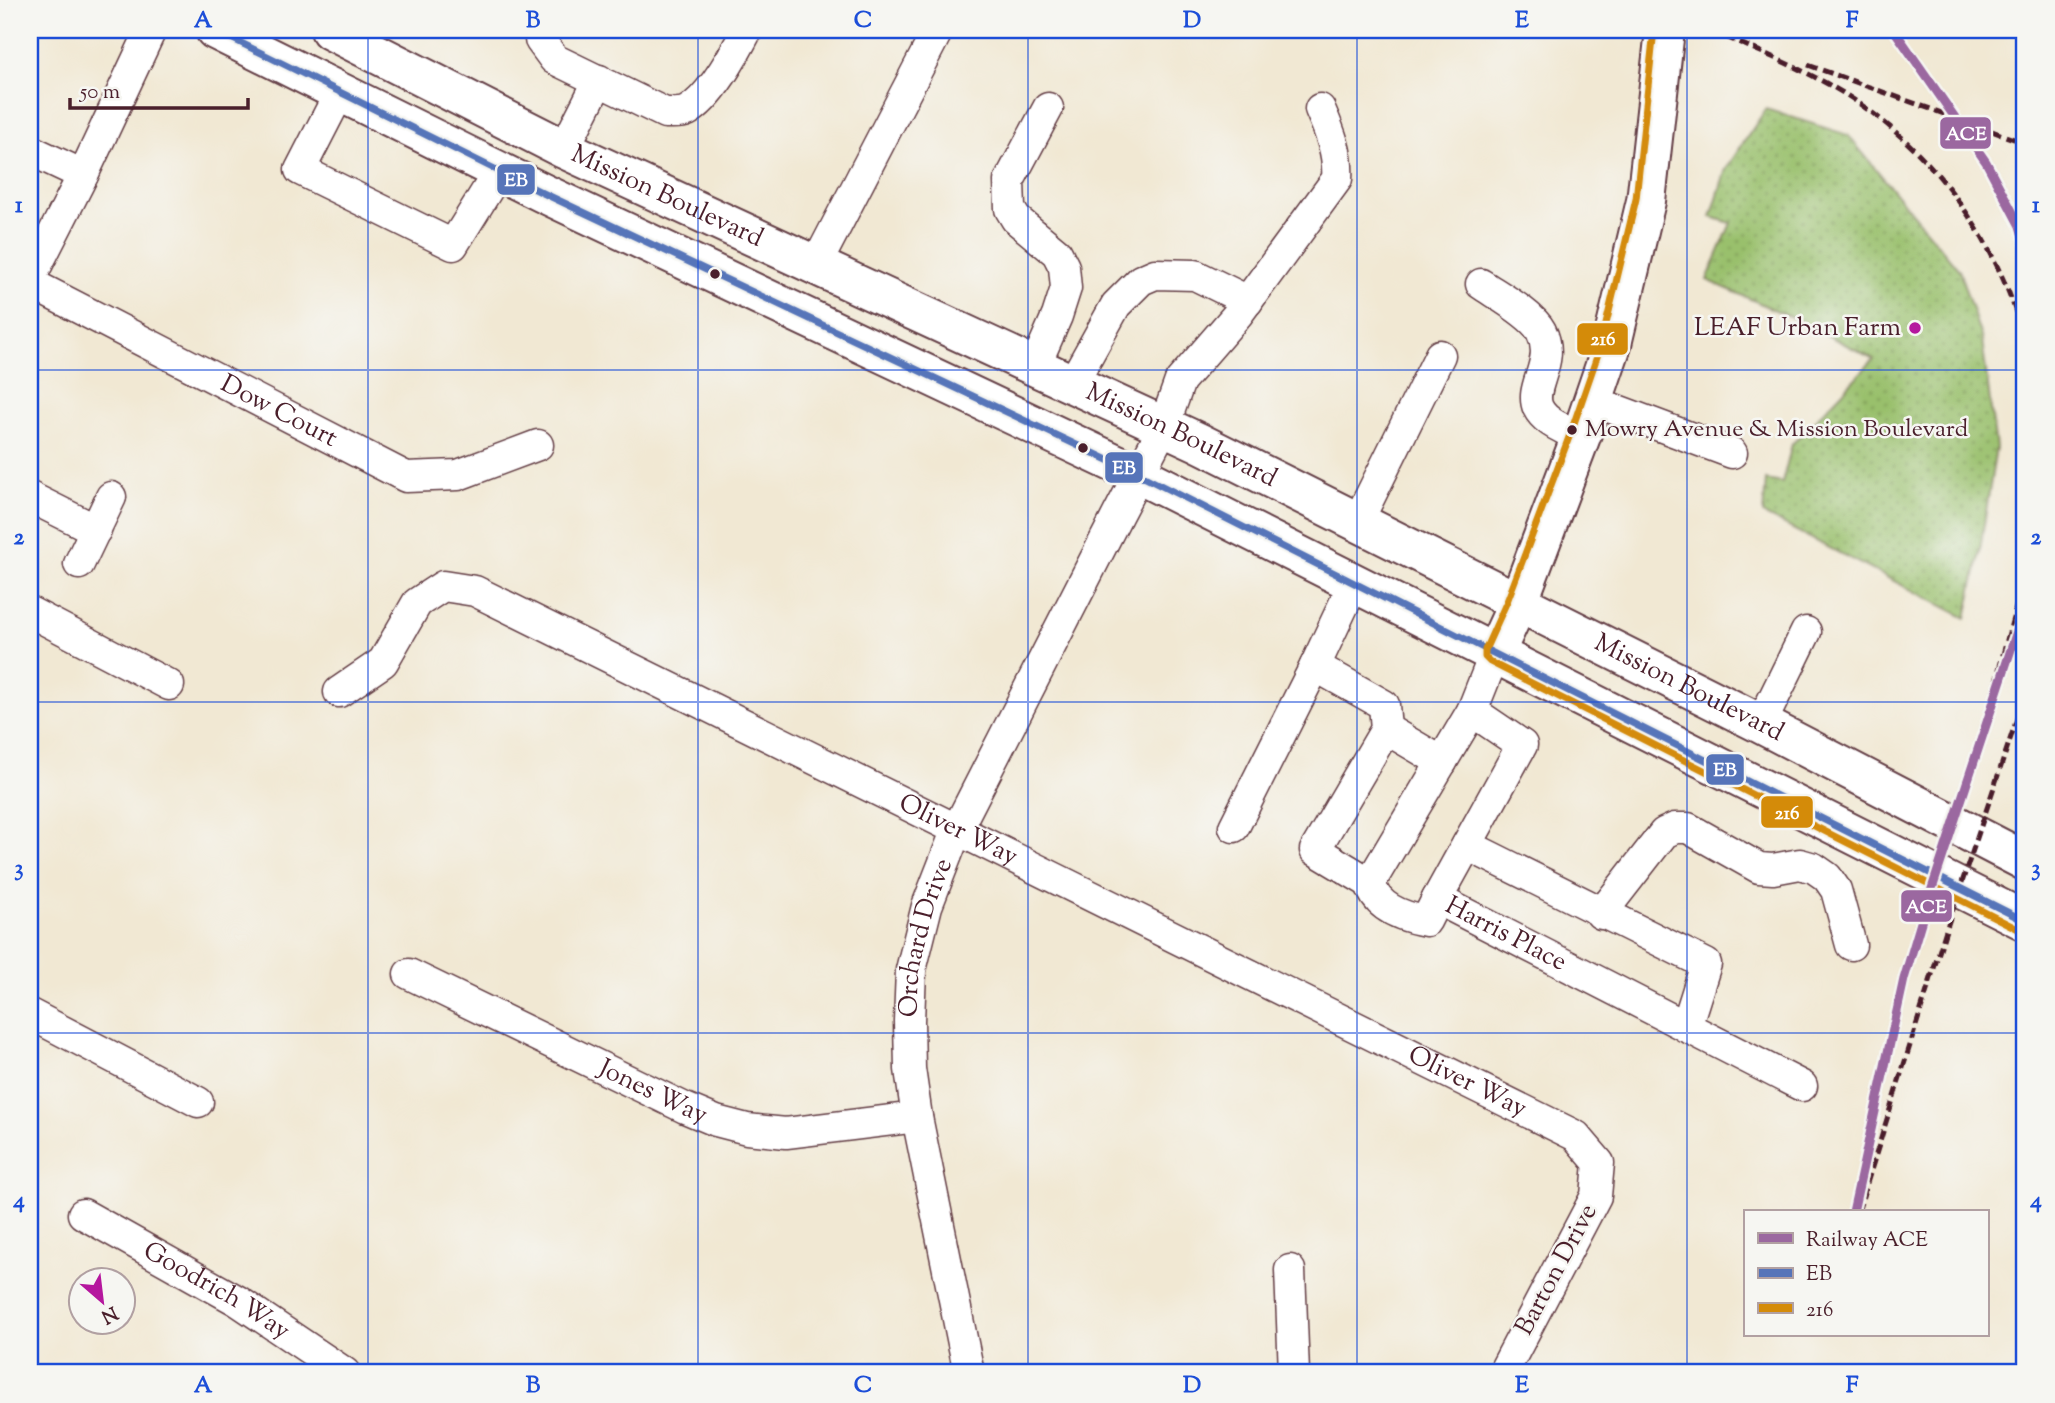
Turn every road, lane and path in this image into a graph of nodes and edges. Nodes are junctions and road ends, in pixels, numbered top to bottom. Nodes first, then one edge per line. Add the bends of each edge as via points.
1 (152, 30) edge
2 (215, 30) edge
3 (330, 30) edge
4 (747, 30) edge
5 (938, 30) edge
6 (1665, 30) edge
7 (1680, 30) edge
8 (540, 35) edge
9 (598, 80) junction
10 (340, 92) junction
11 (1048, 108) dead end
12 (1320, 109) dead end
13 (564, 149) junction
14 (30, 150) edge
15 (499, 171) junction
16 (83, 175) junction
17 (1648, 186) junction
18 (816, 265) junction
19 (30, 281) edge
20 (1481, 284) dead end
21 (1248, 301) junction
22 (1440, 355) dead end
23 (1035, 366) junction
24 (1072, 384) junction
25 (1587, 419) junction
26 (1164, 426) junction
27 (538, 445) dead end
28 (1732, 453) dead end
29 (1140, 475) junction
30 (30, 497) edge
31 (111, 497) dead end
32 (1357, 523) junction
33 (96, 530) junction
34 (79, 564) dead end
35 (1354, 583) junction
36 (1518, 603) junction
37 (30, 611) edge
38 (1805, 632) dead end
39 (1495, 653) junction
40 (1315, 666) junction
41 (169, 685) dead end
42 (339, 692) dead end
43 (1472, 711) junction
44 (1760, 724) junction
45 (1386, 729) junction
46 (1442, 762) junction
47 (1234, 827) dead end
48 (957, 829) junction
49 (1466, 845) junction
50 (2025, 861) edge
51 (1370, 883) junction
52 (1437, 899) junction
53 (1601, 914) junction
54 (2025, 920) edge
55 (1851, 945) dead end
56 (409, 974) dead end
57 (30, 1014) edge
58 (1686, 1027) junction
59 (1802, 1086) dead end
60 (198, 1102) dead end
61 (917, 1117) junction
62 (1599, 1163) joint
63 (83, 1214) dead end
64 (1290, 1270) dead end
65 (345, 1373) edge
66 (969, 1373) edge
67 (1294, 1373) edge
68 (1503, 1373) edge

1 - 16 street
2 - 10 main road, Mission Boulevard
3 - 13 main road, Mission Boulevard
4 - 9 street via 731,61 699,103 685,113 665,113
5 - 18 street
6 - 17 main road
7 - 17 main road
8 - 9 street via 554,59
9 - 13 street
10 - 15 main road, Mission Boulevard
10 - 15 street via 300,170 453,245
11 - 23 street via 1010,181 1010,209 1016,219 1057,253 1064,267 1066,288
12 - 21 street, Orchard Drive via 1333,140 1337,179
13 - 18 main road, Mission Boulevard
14 - 16 street
15 - 29 main road, Mission Boulevard
16 - 19 street
17 - 25 main road via 1611,348
18 - 23 main road, Mission Boulevard
19 - 27 street, Dow Court via 406,477 458,475
20 - 25 street via 1528,316 1543,333 1545,351 1536,390 1539,411 1553,425
21 - 24 street via 1195,275 1156,274 1141,280 1116,305
21 - 26 street, Orchard Drive via 1180,381
22 - 32 street
23 - 24 main road, Mission Boulevard
24 - 26 main road, Mission Boulevard
25 - 28 street
25 - 36 main road
26 - 29 street, Orchard Drive
26 - 32 main road, Mission Boulevard
29 - 35 main road, Mission Boulevard
29 - 48 street, Orchard Drive
30 - 33 street
31 - 33 street
32 - 36 main road, Mission Boulevard
33 - 34 street
35 - 39 main road, Mission Boulevard
35 - 40 street
36 - 39 main road
36 - 44 main road, Mission Boulevard
37 - 41 street
38 - 44 street
39 - 43 street
39 - 54 main road, Mission Boulevard
40 - 45 street via 1384,705
40 - 47 street
42 - 48 street, Oliver Way via 383,662 417,603 443,586 475,591
43 - 46 street
43 - 49 street, Harris Place via 1522,746
44 - 50 main road, Mission Boulevard
45 - 46 street
45 - 51 street via 1315,850
46 - 51 street
48 - 61 street, Orchard Drive via 927,906 911,970 910,1069
48 - 62 street, Oliver Way via 1576,1136
49 - 52 street, Harris Place
49 - 53 street
51 - 52 street via 1378,901 1406,917 1426,920
52 - 58 street, Harris Place
53 - 55 street via 1664,833 1688,828 1759,868 1800,864 1827,877 1836,890
53 - 58 street via 1706,964
56 - 61 street, Jones Way via 716,1121 786,1133
57 - 60 street
58 - 59 street, Harris Place
61 - 66 street, Orchard Drive
62 - 68 street, Barton Drive via 1596,1196
63 - 65 street, Goodrich Way via 238,1301
64 - 67 street

